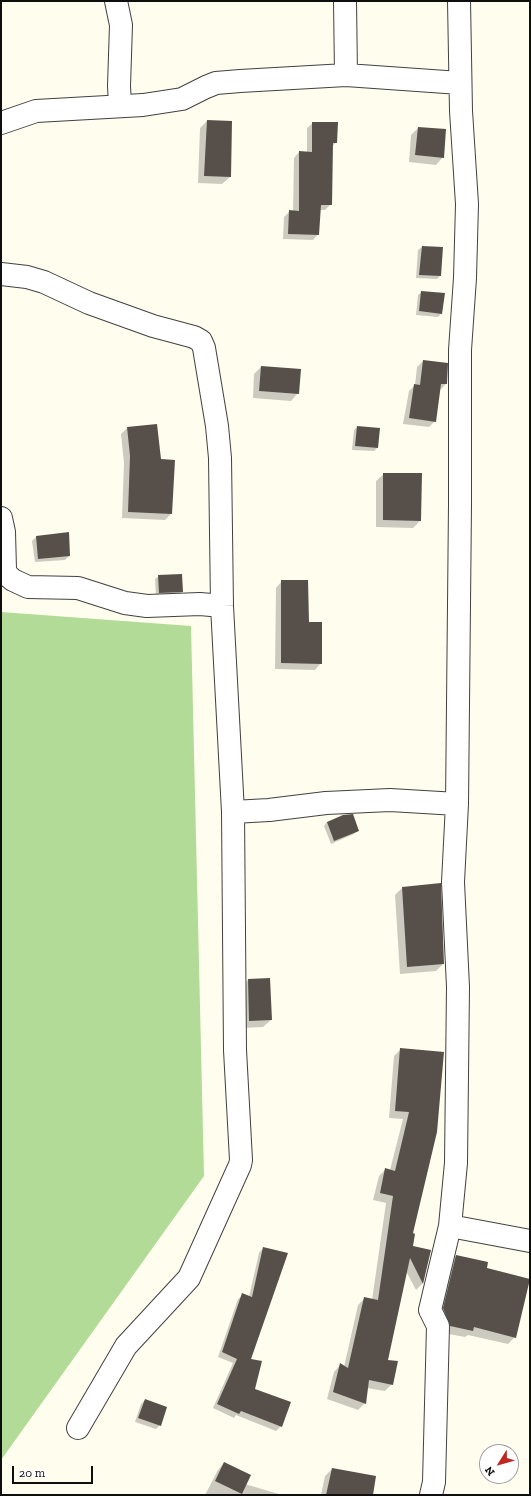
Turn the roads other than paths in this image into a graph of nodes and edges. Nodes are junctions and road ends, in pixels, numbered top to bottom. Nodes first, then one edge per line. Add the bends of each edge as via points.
1 (116, 1) edge
2 (345, 1) edge
3 (459, 1) edge
4 (346, 75) junction
5 (460, 83) junction
6 (120, 105) junction
7 (1, 123) edge
8 (1, 274) edge
9 (1, 518) edge
10 (222, 606) junction
11 (458, 804) junction
12 (233, 812) junction
13 (450, 1226) junction
14 (530, 1241) edge
15 (78, 1428) dead end
16 (431, 1495) edge

1 - 6 street via 121,25
2 - 4 street
3 - 5 street
4 - 5 street
4 - 6 street via 216,83 182,99 143,105
5 - 11 street via 467,204 460,350
6 - 7 street via 36,111
8 - 10 street via 44,282 89,304 200,341 204,348 220,458
9 - 10 street via 5,570 13,580 28,587 78,588 125,604
10 - 12 street
11 - 12 street via 390,800
11 - 13 street via 453,882 458,987 456,1148
12 - 15 street via 235,1050 240,1165 189,1278 126,1346
13 - 14 street
13 - 16 street via 430,1310 438,1326 434,1482

